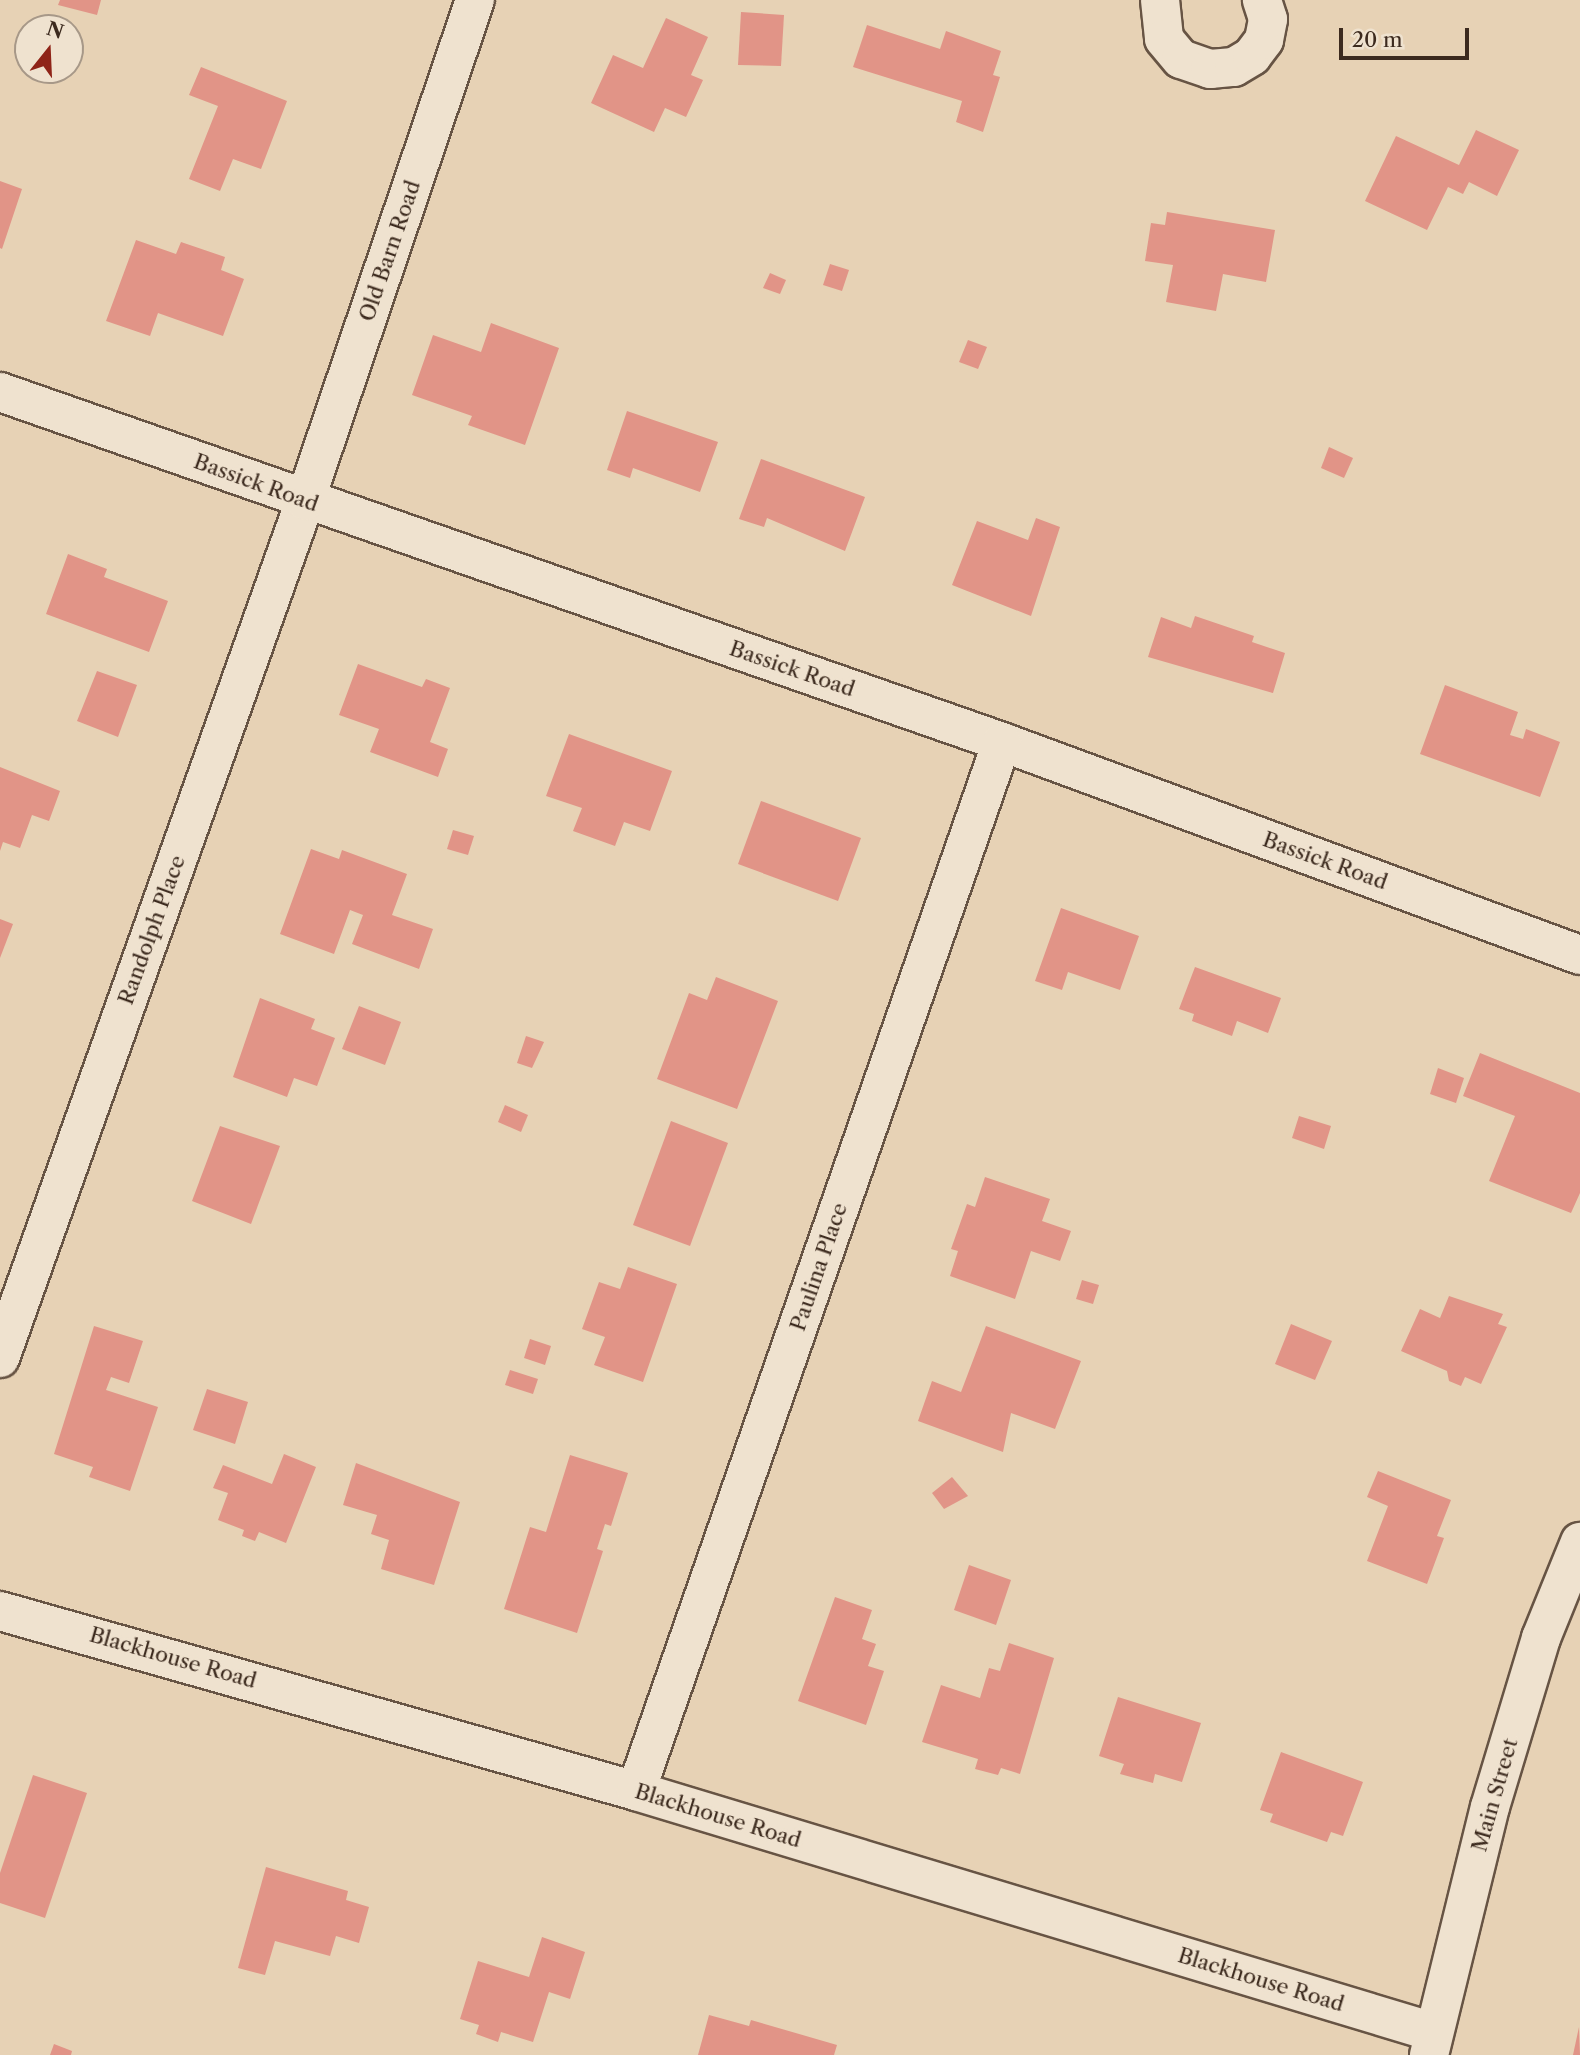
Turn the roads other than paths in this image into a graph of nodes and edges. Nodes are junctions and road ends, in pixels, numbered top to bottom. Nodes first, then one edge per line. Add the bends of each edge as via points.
1 (475, 0) edge
2 (1160, 0) edge
3 (1262, 0) edge
4 (0, 392) edge
5 (305, 501) junction
6 (1002, 742) junction
7 (1580, 955) edge
8 (0, 1358) edge
9 (1580, 1542) edge
10 (0, 1611) edge
11 (636, 1791) junction
12 (1431, 2043) edge

1 - 5 street, Old Barn Road
2 - 3 street via 1164,39 1181,59 1210,69 1234,67 1252,56 1264,40 1269,19
4 - 5 street, Bassick Road
5 - 6 street, Bassick Road
5 - 8 street, Randolph Place
6 - 7 street, Bassick Road
6 - 11 street, Paulina Place
9 - 12 street, Main Street via 1541,1637 1494,1794
10 - 11 street, Blackhouse Road
11 - 12 street, Blackhouse Road

